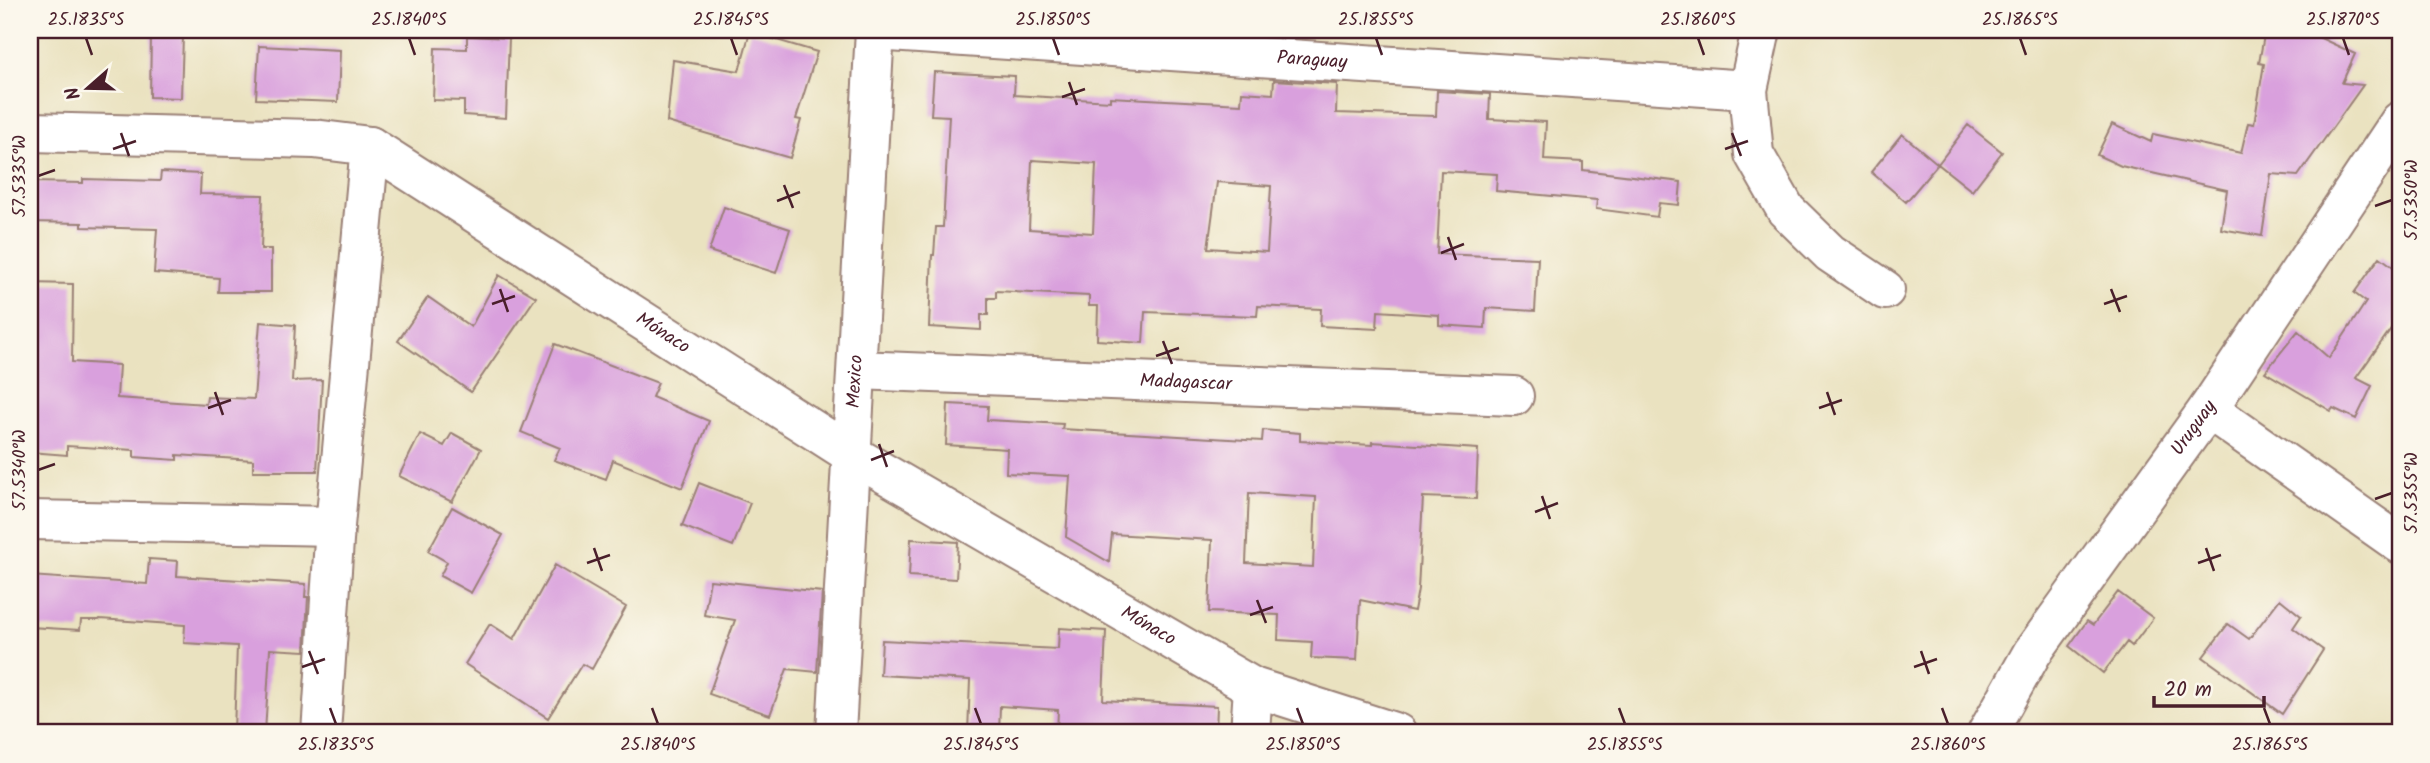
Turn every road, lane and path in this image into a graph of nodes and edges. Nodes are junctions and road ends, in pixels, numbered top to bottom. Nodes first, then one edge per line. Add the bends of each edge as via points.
1 (1761, 30) edge
2 (875, 31) edge
3 (1748, 90) junction
4 (2400, 121) edge
5 (30, 132) edge
6 (370, 146) junction
7 (1885, 290) dead end
8 (857, 370) junction
9 (1514, 396) dead end
10 (2208, 409) junction
11 (851, 454) junction
12 (30, 520) edge
13 (335, 526) junction
14 (2400, 544) edge
15 (1253, 687) junction
16 (321, 733) edge
17 (836, 733) edge
18 (1250, 733) edge
19 (1397, 733) edge
20 (1987, 733) edge

1 - 3 street
2 - 3 street, Paraguay
2 - 8 street, Mexico
3 - 7 street via 1754,154 1786,210 1830,253
4 - 10 street, Uruguay
5 - 6 street, Mónaco via 314,139
6 - 11 street, Mónaco
6 - 13 street
8 - 9 street, Madagascar
8 - 11 street, Mexico
10 - 14 street
10 - 20 street, Uruguay via 2032,653
11 - 15 street, Mónaco
11 - 17 street, Mexico
12 - 13 street
13 - 16 street
15 - 18 street
15 - 19 street, Mónaco

